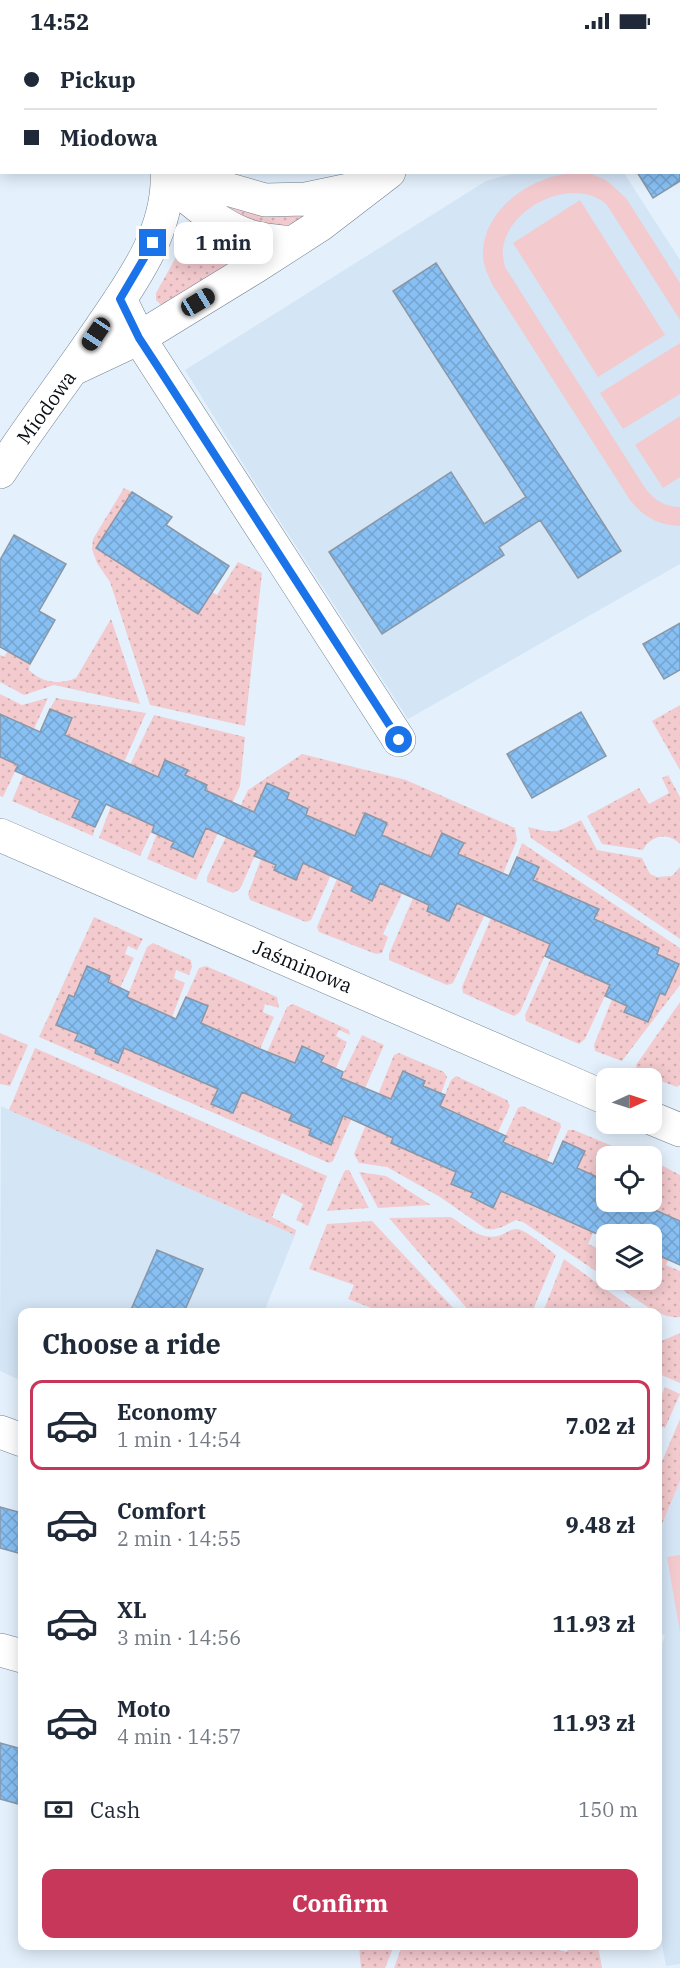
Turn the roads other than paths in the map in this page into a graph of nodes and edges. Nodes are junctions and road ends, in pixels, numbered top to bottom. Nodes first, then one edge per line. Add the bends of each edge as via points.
1 (379, 174) edge
2 (386, 174) edge
3 (167, 177) edge
4 (292, 243) junction
5 (120, 299) junction
6 (139, 338) junction
7 (73, 369) junction
8 (0, 472) edge
9 (399, 740) dead end
10 (0, 835) edge
11 (596, 1094) edge
12 (662, 1123) edge
13 (680, 1130) edge
14 (0, 1432) edge
15 (18, 1439) edge
16 (0, 1650) edge
17 (18, 1655) edge

1 - 3 street via 349,190 285,200 265,200 192,179
2 - 4 street
3 - 4 street via 227,226 259,239
3 - 5 street, Miodowa via 153,243
4 - 6 street
5 - 6 street
5 - 7 street, Miodowa
6 - 7 street
6 - 9 street
7 - 8 street, Miodowa
10 - 11 street, Jaśminowa
12 - 13 street
14 - 15 street
16 - 17 street

